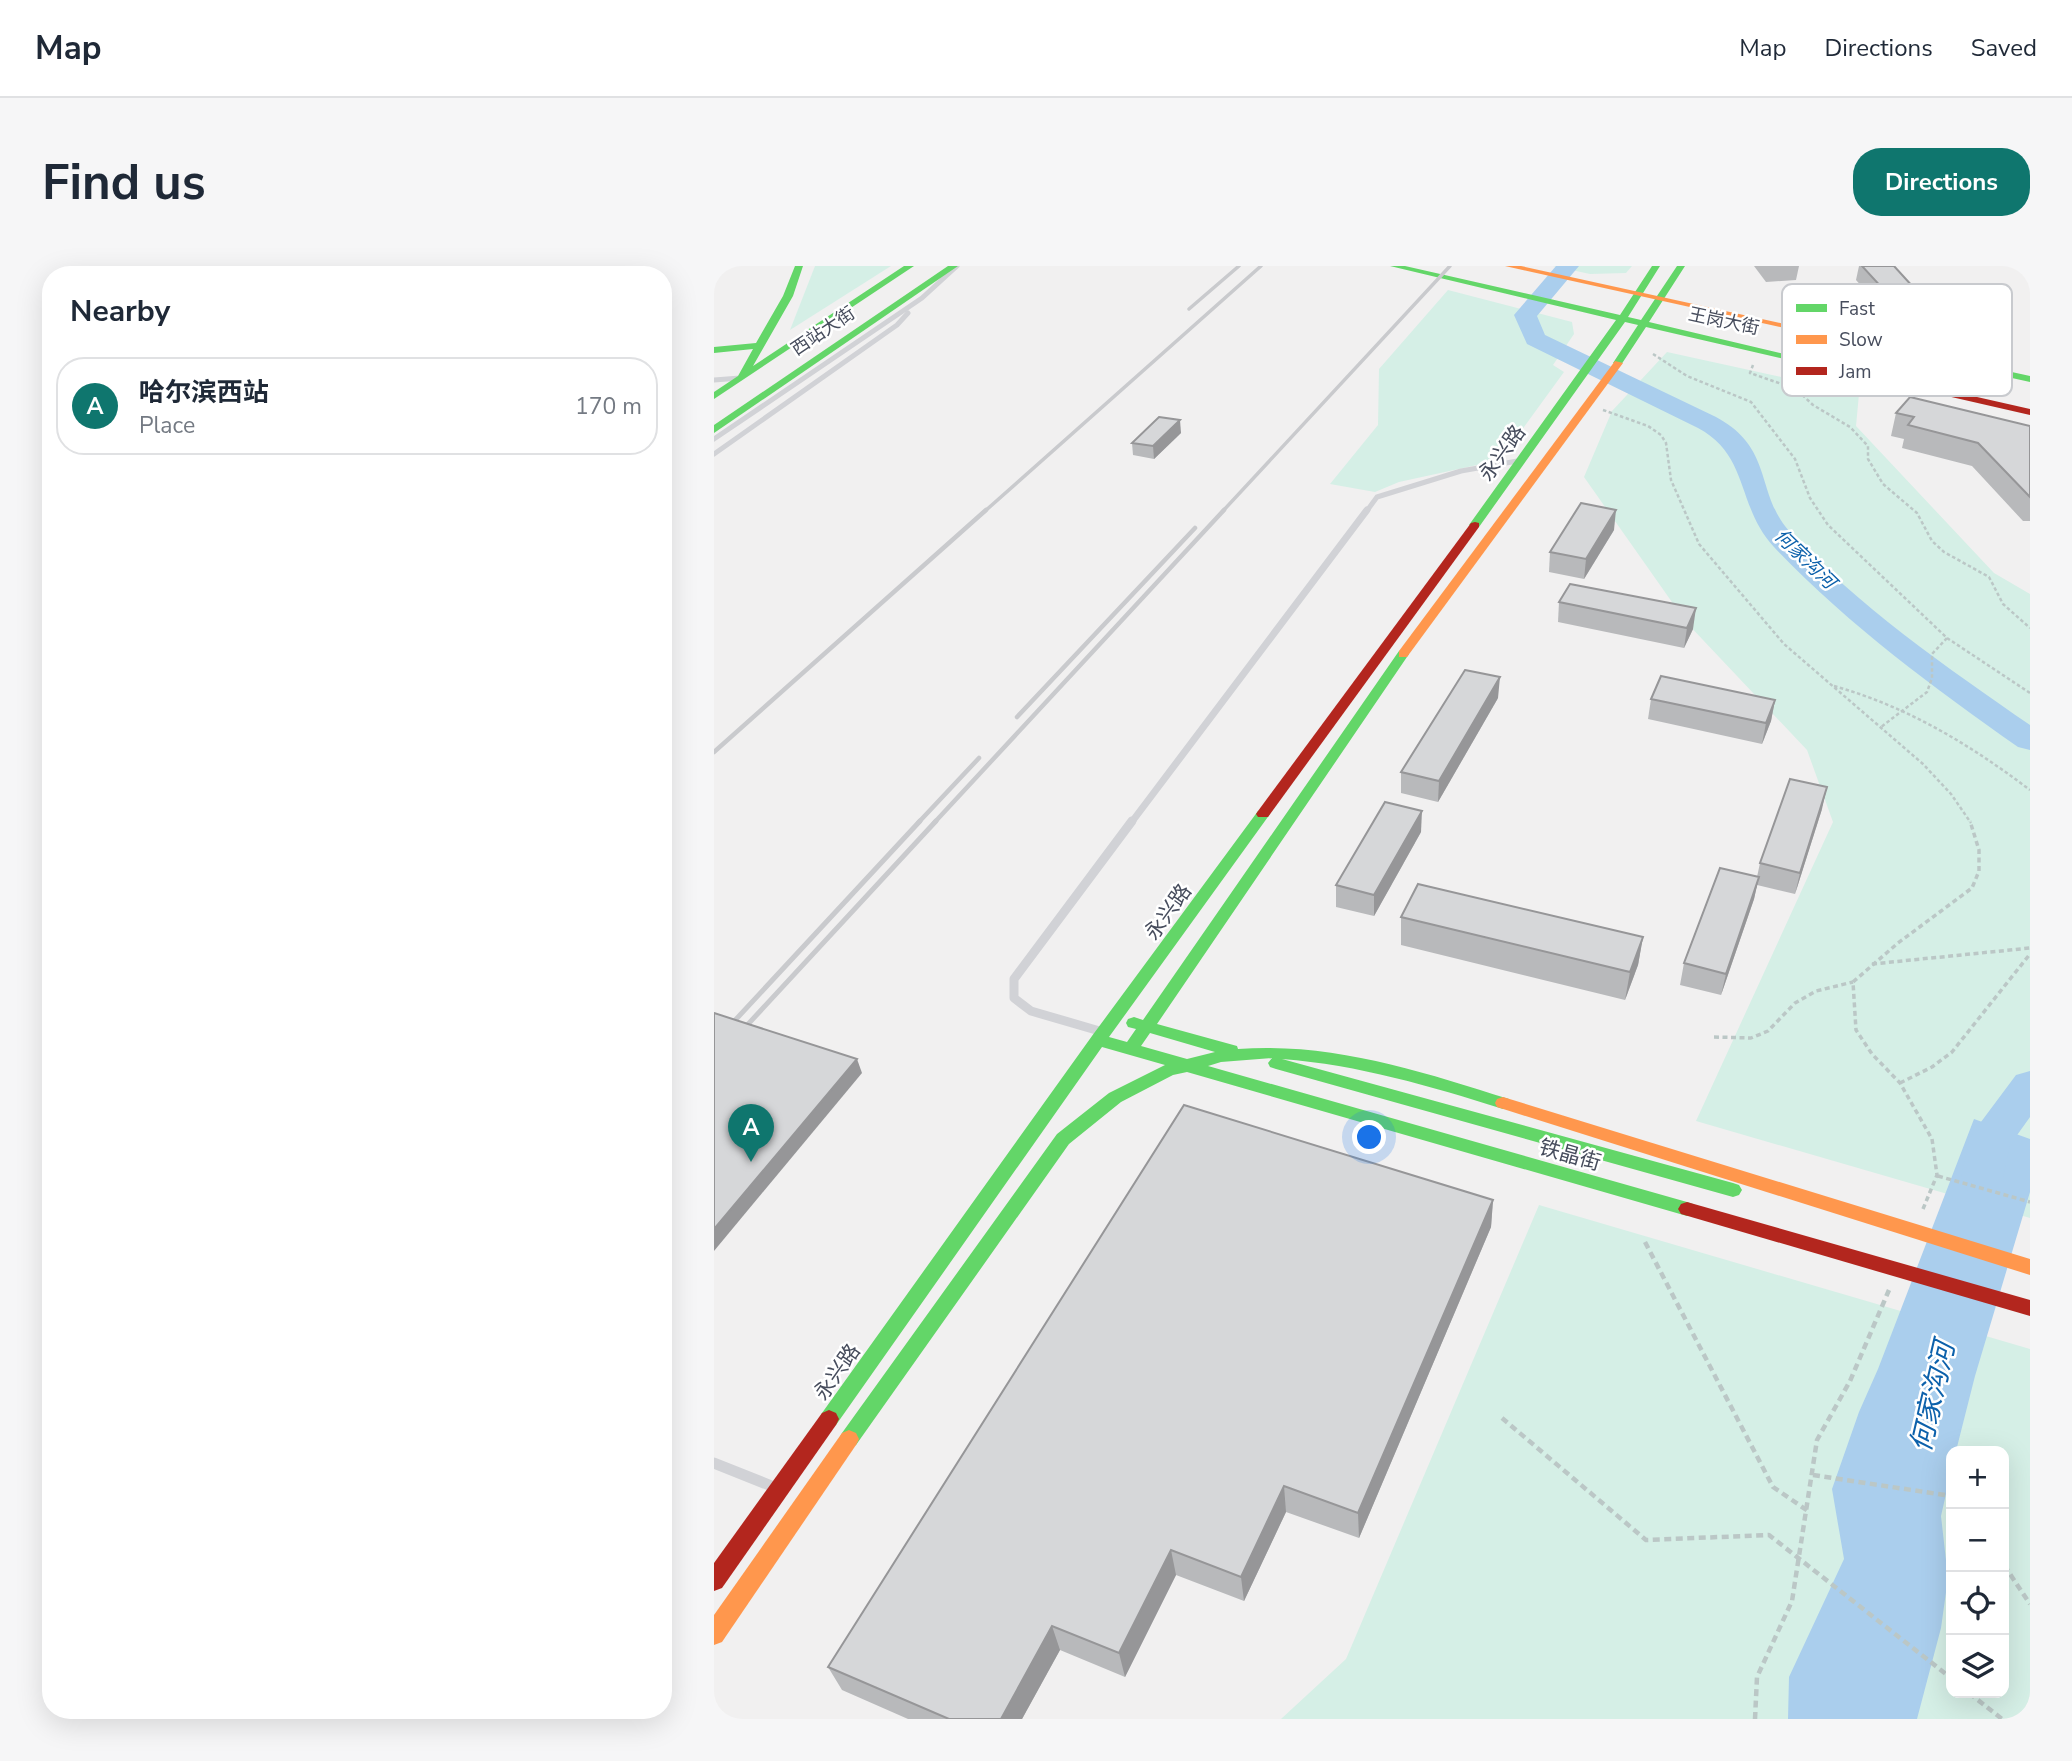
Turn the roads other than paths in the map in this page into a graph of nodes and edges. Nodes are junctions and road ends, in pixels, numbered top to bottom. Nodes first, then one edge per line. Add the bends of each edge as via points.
1 (799, 266) edge
2 (910, 266) edge
3 (955, 266) edge
4 (1394, 266) edge
5 (1656, 266) edge
6 (1681, 266) edge
7 (1512, 267) edge
8 (1638, 294) junction
9 (922, 298) junction
10 (1660, 298) junction
11 (1620, 318) junction
12 (1644, 323) junction
13 (1782, 325) edge
14 (714, 349) edge
15 (755, 350) junction
16 (1782, 354) edge
17 (714, 356) edge
18 (2012, 375) edge
19 (742, 378) junction
20 (2030, 379) edge
21 (714, 380) edge
22 (714, 396) edge
23 (1961, 396) edge
24 (2030, 412) edge
25 (714, 430) edge
26 (714, 439) edge
27 (714, 454) edge
28 (1523, 460) junction
29 (1117, 1018) junction
30 (1147, 1027) junction
31 (1102, 1036) junction
32 (1131, 1049) junction
33 (2030, 1268) edge
34 (2030, 1308) edge
35 (714, 1463) edge
36 (779, 1489) junction
37 (714, 1581) edge
38 (714, 1634) edge

1 - 15 main road via 788,296
2 - 19 main road, 西站大街
3 - 9 lane
3 - 25 main road, 西站大街
4 - 11 main road, 王岗大街
5 - 8 main road, 永兴路
6 - 10 main road, 永兴路
7 - 8 main road, 王岗大街
8 - 10 main road, 王岗大街
8 - 11 main road, 永兴路
9 - 26 lane
9 - 27 lane via 897,325
10 - 12 main road, 永兴路
10 - 13 main road, 王岗大街
11 - 12 main road, 王岗大街
11 - 28 main road, 永兴路
12 - 16 main road, 王岗大街
12 - 30 main road, 永兴路 via 1372,696
14 - 15 main road
15 - 17 main road
15 - 19 main road
18 - 20 main road, 王岗大街
19 - 21 lane
19 - 22 main road, 西站大街
23 - 24 main road, 王岗大街
28 - 29 main road, 永兴路
28 - 31 lane via 1461,471 1377,497 1032,953 1014,979 1014,998 1031,1012
29 - 30 main road, 铁晶街
29 - 31 main road, 永兴路
30 - 32 main road, 永兴路
30 - 33 main road, 铁晶街
31 - 32 main road, 铁晶街
31 - 36 main road, 永兴路
32 - 34 main road, 铁晶街
33 - 38 main road via 1869,1213 1381,1068 1295,1052 1196,1060 1108,1098 1063,1139
35 - 36 lane
36 - 37 main road, 永兴路

